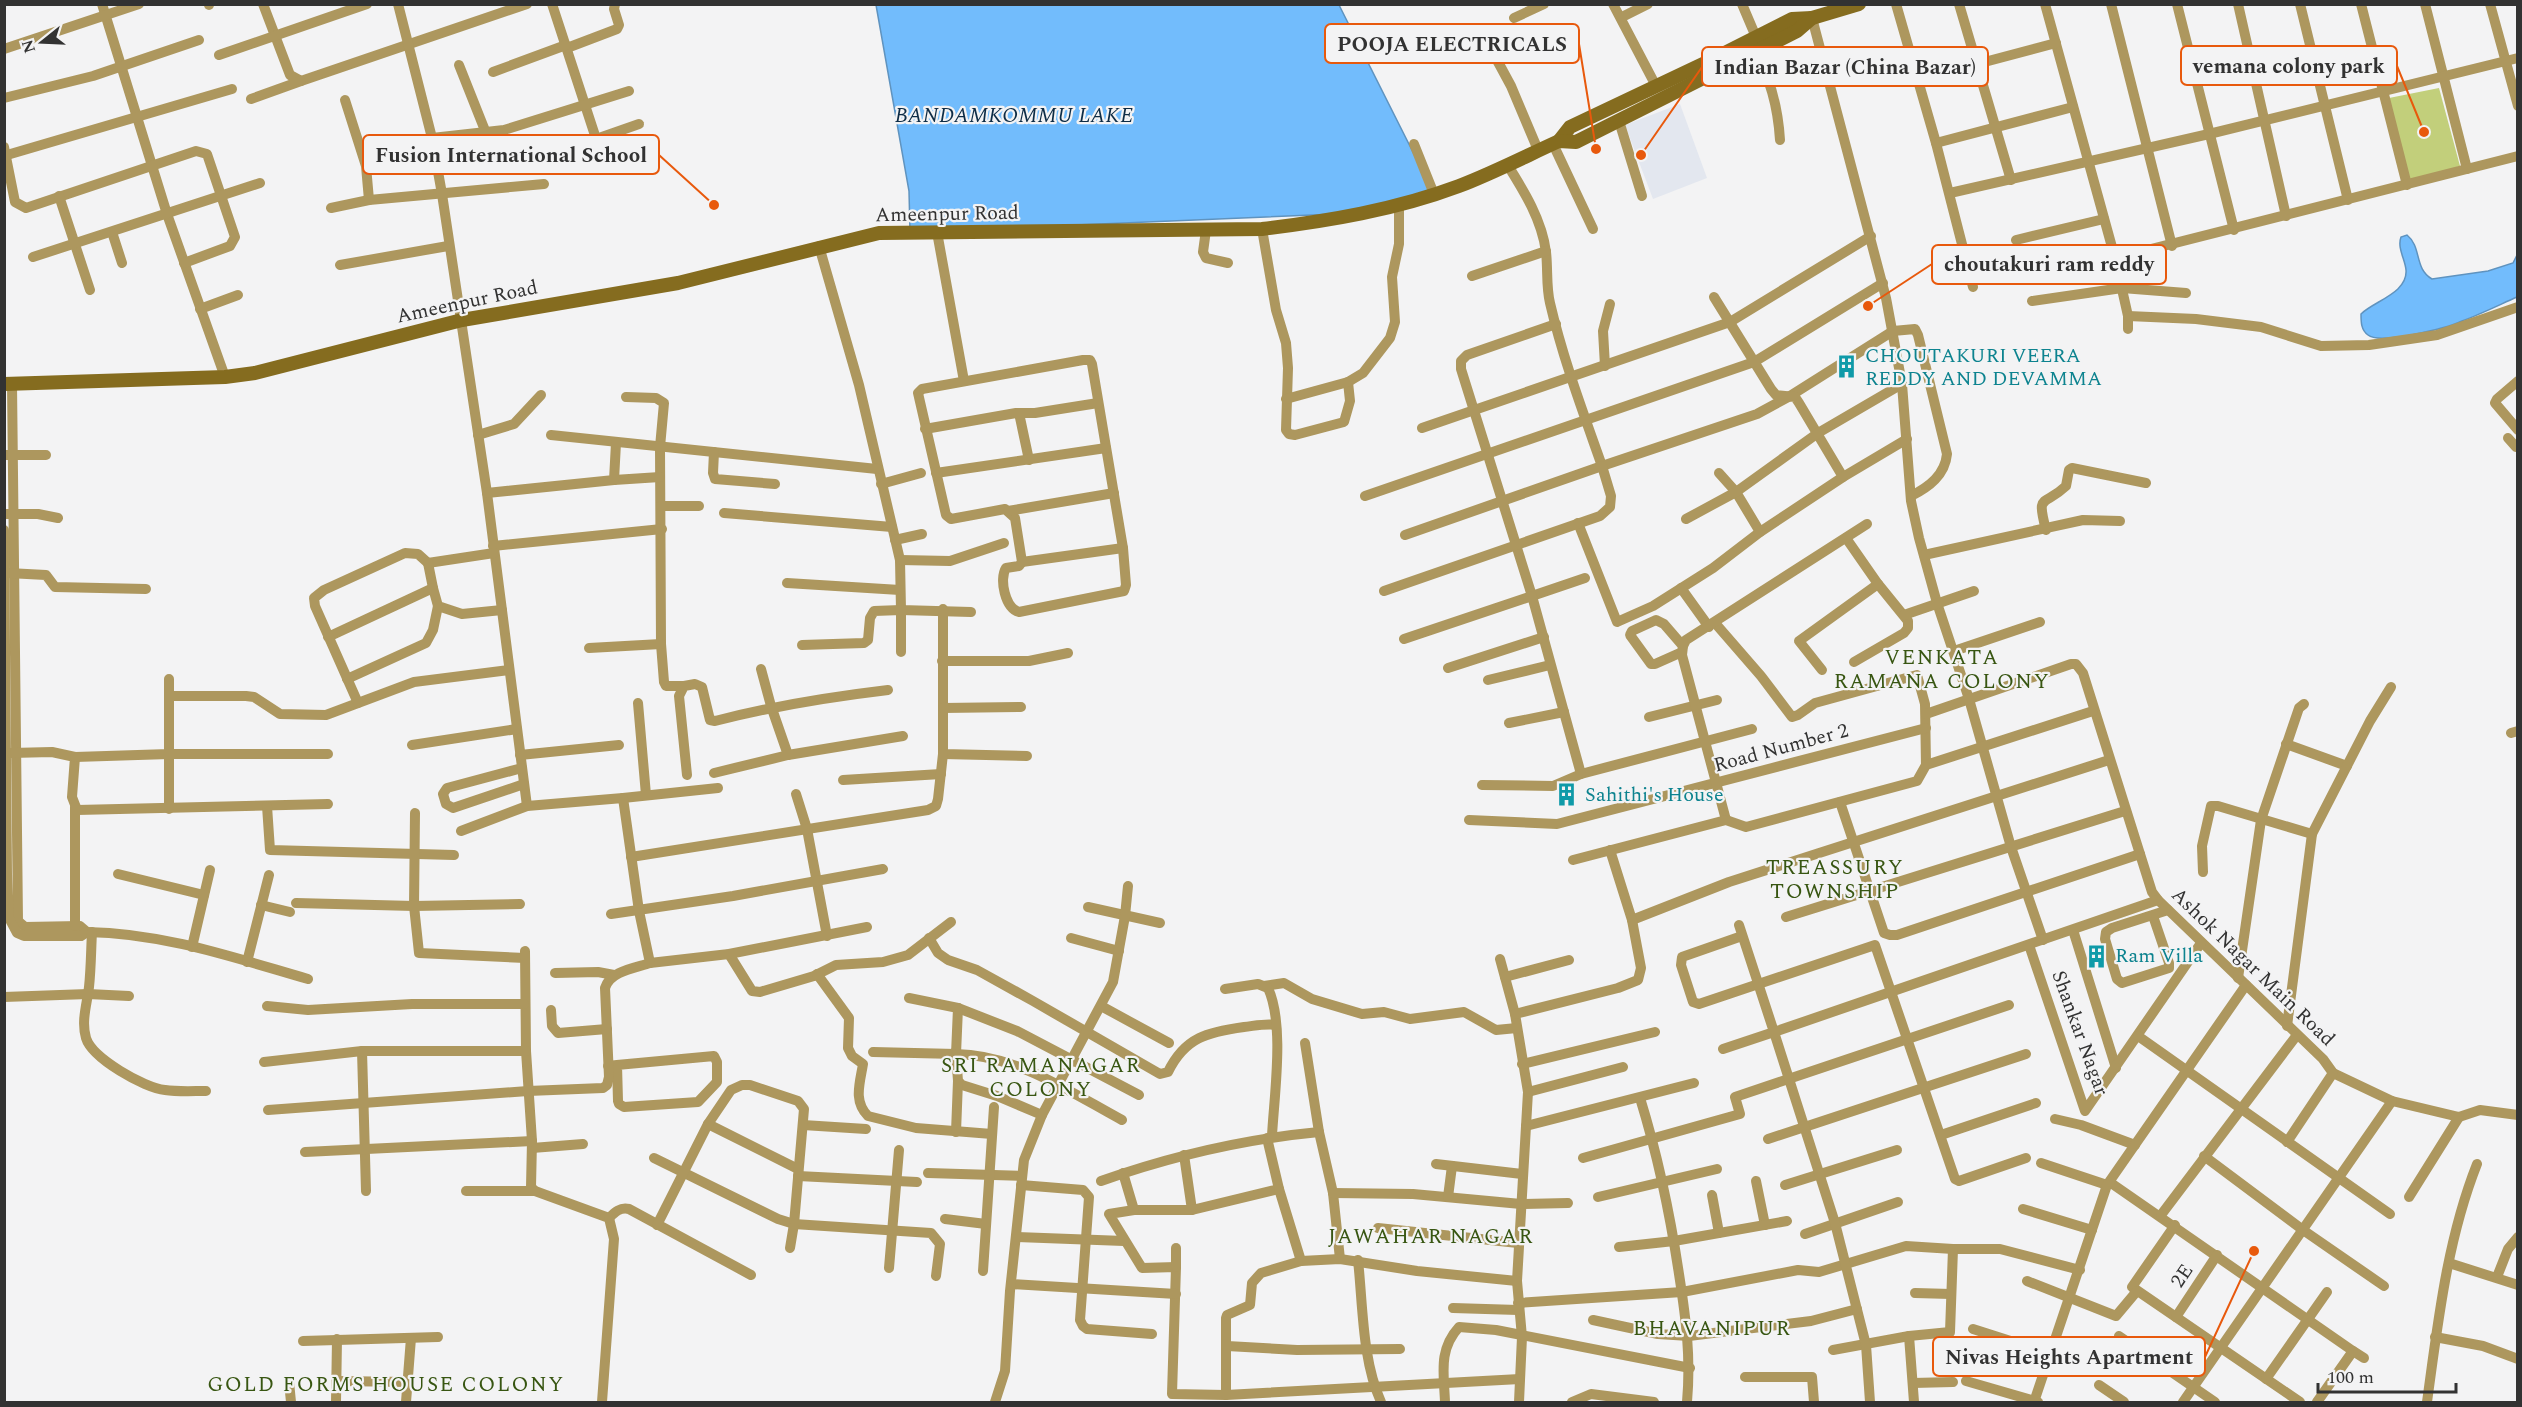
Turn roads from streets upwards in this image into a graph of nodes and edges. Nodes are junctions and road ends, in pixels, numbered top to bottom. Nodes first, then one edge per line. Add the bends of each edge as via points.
1 (139, 4) edge
2 (263, 4) edge
3 (367, 4) edge
4 (398, 4) edge
5 (527, 4) edge
6 (552, 4) edge
7 (615, 4) edge
8 (1544, 4) edge
9 (1613, 4) edge
10 (1648, 4) edge
11 (1742, 4) edge
12 (1859, 4) edge
13 (1896, 4) edge
14 (1959, 4) edge
15 (2046, 4) edge
16 (2111, 4) edge
17 (2177, 4) edge
18 (2238, 4) edge
19 (2300, 4) edge
20 (2361, 4) edge
21 (2425, 4) edge
22 (2490, 4) edge
23 (104, 10) edge
24 (1622, 17) junction
25 (1514, 18) dead end
26 (1812, 18) junction
27 (275, 36) junction
28 (1756, 37) junction
29 (199, 40) dead end
30 (408, 43) junction
31 (2056, 43) junction
32 (567, 47) junction
33 (4, 49) edge
34 (1491, 49) dead end
35 (1755, 51) junction
36 (219, 55) dead end
37 (2517, 58) edge
38 (2505, 61) junction
39 (1977, 64) junction
40 (459, 65) dead end
41 (123, 67) junction
42 (493, 72) dead end
43 (2444, 75) junction
44 (301, 81) junction
45 (1656, 86) junction
46 (232, 89) dead end
47 (629, 91) dead end
48 (2382, 91) junction
49 (4, 98) edge
50 (251, 99) dead end
51 (345, 100) dead end
52 (1621, 104) junction
53 (586, 105) junction
54 (2324, 105) junction
55 (2517, 106) edge
56 (2073, 108) junction
57 (138, 117) junction
58 (1623, 119) junction
59 (2264, 119) junction
60 (639, 124) dead end
61 (1996, 128) junction
62 (486, 133) junction
63 (2209, 134) junction
64 (432, 138) junction
65 (597, 139) junction
66 (1780, 140) dead end
67 (1556, 142) junction
68 (1936, 143) junction
69 (1414, 144) dead end
70 (2148, 148) junction
71 (1538, 150) junction
72 (6, 151) edge
73 (559, 152) dead end
74 (2517, 156) edge
75 (603, 160) dead end
76 (2087, 163) junction
77 (1507, 164) junction
78 (153, 166) junction
79 (2468, 169) junction
80 (2011, 180) junction
81 (260, 183) dead end
82 (544, 184) dead end
83 (2406, 185) junction
84 (1950, 193) junction
85 (442, 194) junction
86 (1434, 194) junction
87 (60, 196) junction
88 (221, 196) junction
89 (1642, 196) dead end
90 (369, 200) junction
91 (2348, 200) junction
92 (1399, 204) junction
93 (331, 208) dead end
94 (167, 214) junction
95 (2286, 216) junction
96 (2104, 219) junction
97 (1262, 229) junction
98 (1593, 229) dead end
99 (1206, 230) junction
100 (2234, 230) junction
101 (112, 232) junction
102 (937, 232) junction
103 (1871, 236) junction
104 (2016, 240) dead end
105 (75, 244) junction
106 (448, 246) junction
107 (819, 246) junction
108 (2172, 246) junction
109 (1546, 250) junction
110 (33, 257) dead end
111 (2115, 258) junction
112 (122, 263) dead end
113 (184, 263) junction
114 (1228, 263) dead end
115 (340, 265) dead end
116 (1472, 276) dead end
117 (2033, 279) dead end
118 (1883, 283) junction
119 (1973, 287) dead end
120 (2122, 288) junction
121 (90, 290) dead end
122 (2186, 293) dead end
123 (238, 295) dead end
124 (1714, 297) dead end
125 (2032, 301) dead end
126 (1610, 304) dead end
127 (2517, 307) edge
128 (200, 309) junction
129 (2128, 316) junction
130 (462, 320) junction
131 (1730, 322) junction
132 (1556, 324) junction
133 (2128, 329) dead end
134 (1893, 331) junction
135 (1754, 362) junction
136 (1605, 366) junction
137 (225, 377) junction
138 (1570, 377) junction
139 (964, 381) junction
140 (2517, 381) edge
141 (1348, 382) junction
142 (8, 384) edge
143 (1902, 384) junction
144 (542, 395) dead end
145 (1790, 396) junction
146 (626, 398) dead end
147 (1286, 399) junction
148 (1098, 403) junction
149 (1473, 411) junction
150 (1019, 412) junction
151 (1586, 420) junction
152 (9, 426) edge
153 (1422, 428) dead end
154 (926, 429) junction
155 (2517, 430) edge
156 (1818, 433) junction
157 (478, 435) junction
158 (551, 435) dead end
159 (2508, 438) dead end
160 (1907, 439) junction
161 (616, 443) junction
162 (660, 447) junction
163 (1106, 448) junction
164 (2516, 449) edge
165 (714, 452) junction
166 (1487, 453) junction
167 (9, 455) edge
168 (46, 455) dead end
169 (1029, 460) junction
170 (1602, 466) junction
171 (877, 469) junction
172 (921, 473) dead end
173 (936, 473) junction
174 (1719, 473) dead end
175 (660, 477) junction
176 (1843, 477) junction
177 (614, 480) junction
178 (2146, 483) dead end
179 (775, 484) dead end
180 (881, 484) junction
181 (1736, 492) junction
182 (487, 493) junction
183 (1114, 493) junction
184 (1365, 496) dead end
185 (1911, 496) junction
186 (1504, 501) junction
187 (661, 506) junction
188 (699, 506) dead end
189 (1008, 512) junction
190 (724, 513) dead end
191 (9, 514) edge
192 (58, 518) dead end
193 (1686, 519) dead end
194 (2120, 521) dead end
195 (1578, 523) junction
196 (1867, 524) dead end
197 (892, 527) junction
198 (4, 530) edge
199 (662, 530) junction
200 (2046, 530) junction
201 (1760, 532) junction
202 (922, 534) dead end
203 (1405, 535) dead end
204 (1846, 537) junction
205 (895, 540) junction
206 (1004, 543) dead end
207 (1518, 545) junction
208 (1123, 548) junction
209 (494, 550) junction
210 (1924, 555) junction
211 (900, 560) junction
212 (428, 562) junction
213 (1022, 562) junction
214 (8, 573) edge
215 (1585, 578) dead end
216 (787, 583) dead end
217 (1878, 584) junction
218 (433, 588) junction
219 (1681, 588) junction
220 (146, 589) dead end
221 (900, 590) junction
222 (1384, 591) dead end
223 (1974, 591) dead end
224 (1532, 596) junction
225 (1937, 603) junction
226 (438, 606) junction
227 (943, 609) junction
228 (501, 610) junction
229 (901, 610) junction
230 (971, 612) dead end
231 (1904, 615) junction
232 (2040, 622) dead end
233 (1712, 625) junction
234 (9, 632) edge
235 (328, 637) junction
236 (1544, 637) junction
237 (1404, 639) dead end
238 (661, 644) junction
239 (802, 645) dead end
240 (589, 648) dead end
241 (1682, 649) junction
242 (1953, 651) junction
243 (901, 652) dead end
244 (1068, 653) dead end
245 (942, 661) junction
246 (1854, 662) dead end
247 (1550, 664) junction
248 (1448, 668) dead end
249 (761, 669) dead end
250 (509, 670) junction
251 (1822, 670) dead end
252 (169, 679) dead end
253 (347, 679) junction
254 (1488, 680) dead end
255 (684, 686) junction
256 (2391, 687) dead end
257 (888, 690) dead end
258 (9, 693) edge
259 (169, 696) junction
260 (1970, 699) junction
261 (1717, 700) dead end
262 (358, 703) junction
263 (638, 703) dead end
264 (2304, 704) dead end
265 (1697, 705) junction
266 (771, 706) junction
267 (1021, 707) dead end
268 (943, 708) junction
269 (2093, 711) junction
270 (1564, 712) junction
271 (1926, 714) junction
272 (1649, 717) dead end
273 (1509, 723) dead end
274 (1926, 728) junction
275 (517, 729) junction
276 (1752, 729) dead end
277 (903, 736) dead end
278 (1706, 743) junction
279 (2286, 744) junction
280 (412, 745) dead end
281 (619, 745) dead end
282 (1983, 749) junction
283 (9, 753) edge
284 (169, 754) junction
285 (328, 754) dead end
286 (943, 754) junction
287 (520, 755) junction
288 (788, 755) junction
289 (1027, 756) dead end
290 (75, 758) junction
291 (2109, 760) junction
292 (1926, 765) junction
293 (2347, 766) junction
294 (522, 768) junction
295 (714, 773) dead end
296 (941, 774) junction
297 (1581, 774) junction
298 (687, 775) dead end
299 (843, 780) dead end
300 (1717, 783) junction
301 (524, 784) junction
302 (1482, 785) dead end
303 (718, 788) dead end
304 (796, 794) dead end
305 (646, 795) junction
306 (1996, 796) junction
307 (622, 798) junction
308 (1840, 802) junction
309 (328, 804) dead end
310 (267, 806) junction
311 (527, 806) junction
312 (75, 807) junction
313 (169, 809) junction
314 (2126, 811) junction
315 (415, 813) dead end
316 (9, 815) edge
317 (1469, 820) dead end
318 (1726, 820) junction
319 (2261, 820) junction
320 (807, 829) junction
321 (461, 831) dead end
322 (2313, 834) junction
323 (1854, 842) junction
324 (2011, 847) junction
325 (1610, 850) junction
326 (416, 854) junction
327 (2140, 854) junction
328 (454, 855) dead end
329 (631, 857) junction
330 (1573, 860) dead end
331 (883, 869) dead end
332 (210, 870) dead end
333 (2203, 872) dead end
334 (10, 873) edge
335 (118, 874) dead end
336 (269, 875) dead end
337 (818, 882) junction
338 (1128, 886) dead end
339 (1870, 891) junction
340 (2027, 892) junction
341 (204, 895) junction
342 (2158, 900) junction
343 (520, 904) dead end
344 (261, 905) junction
345 (414, 906) junction
346 (1088, 907) dead end
347 (2168, 910) junction
348 (639, 911) junction
349 (611, 914) dead end
350 (1125, 915) junction
351 (2153, 916) junction
352 (1786, 917) dead end
353 (1632, 920) junction
354 (951, 922) dead end
355 (1160, 923) dead end
356 (75, 926) junction
357 (867, 927) dead end
358 (13, 930) edge
359 (2073, 930) junction
360 (89, 932) junction
361 (827, 936) junction
362 (929, 938) junction
363 (1071, 938) dead end
364 (2043, 940) junction
365 (2201, 943) junction
366 (2029, 945) junction
367 (192, 947) junction
368 (1119, 951) junction
369 (729, 954) junction
370 (1500, 959) dead end
371 (1569, 960) dead end
372 (247, 962) junction
373 (650, 963) junction
374 (555, 973) dead end
375 (818, 974) junction
376 (614, 975) junction
377 (1505, 977) junction
378 (308, 979) dead end
379 (2242, 982) junction
380 (1758, 984) junction
381 (1264, 986) junction
382 (1225, 988) dead end
383 (1892, 991) junction
384 (88, 994) junction
385 (129, 996) dead end
386 (4, 997) edge
387 (909, 998) dead end
388 (524, 1004) junction
389 (2009, 1005) dead end
390 (267, 1006) dead end
391 (1101, 1006) junction
392 (958, 1008) junction
393 (551, 1010) dead end
394 (1515, 1014) junction
395 (1276, 1025) junction
396 (2287, 1026) junction
397 (1517, 1028) junction
398 (607, 1029) junction
399 (1085, 1031) junction
400 (1655, 1032) dead end
401 (1774, 1032) junction
402 (2296, 1035) junction
403 (2138, 1036) junction
404 (1909, 1038) junction
405 (1169, 1043) dead end
406 (1305, 1043) dead end
407 (1723, 1049) dead end
408 (362, 1051) junction
409 (526, 1051) junction
410 (873, 1052) dead end
411 (956, 1054) junction
412 (2026, 1054) dead end
413 (1070, 1059) junction
414 (264, 1062) dead end
415 (1522, 1064) junction
416 (613, 1065) junction
417 (1623, 1067) dead end
418 (2116, 1068) junction
419 (2188, 1070) junction
420 (2333, 1073) junction
421 (1790, 1079) junction
422 (958, 1081) junction
423 (1694, 1083) dead end
424 (1057, 1085) junction
425 (1925, 1086) junction
426 (206, 1091) dead end
427 (528, 1091) junction
428 (1528, 1092) junction
429 (1139, 1095) dead end
430 (1640, 1098) junction
431 (2392, 1101) junction
432 (363, 1103) junction
433 (2036, 1103) dead end
434 (994, 1107) dead end
435 (2240, 1109) junction
436 (268, 1110) dead end
437 (2085, 1111) junction
438 (1042, 1115) junction
439 (2517, 1115) edge
440 (2459, 1116) junction
441 (2055, 1119) dead end
442 (1122, 1120) dead end
443 (708, 1124) junction
444 (803, 1125) junction
445 (2081, 1125) junction
446 (1527, 1126) junction
447 (1805, 1127) junction
448 (866, 1129) dead end
449 (1319, 1131) junction
450 (956, 1132) junction
451 (992, 1134) junction
452 (1941, 1135) junction
453 (1270, 1137) junction
454 (1652, 1138) junction
455 (1768, 1139) dead end
456 (2287, 1142) junction
457 (532, 1144) junction
458 (583, 1144) dead end
459 (2135, 1145) junction
460 (364, 1149) junction
461 (899, 1150) dead end
462 (1897, 1150) dead end
463 (305, 1152) dead end
464 (1184, 1155) junction
465 (2204, 1156) junction
466 (654, 1158) dead end
467 (1583, 1158) dead end
468 (2026, 1158) dead end
469 (2041, 1163) dead end
470 (1436, 1164) dead end
471 (2476, 1164) dead end
472 (1452, 1166) junction
473 (1717, 1169) dead end
474 (686, 1172) junction
475 (798, 1172) junction
476 (928, 1173) dead end
477 (1123, 1173) junction
478 (1522, 1174) junction
479 (990, 1175) junction
480 (1820, 1175) junction
481 (2339, 1179) junction
482 (898, 1180) junction
483 (1021, 1181) junction
484 (1101, 1181) dead end
485 (1662, 1181) junction
486 (1756, 1181) dead end
487 (917, 1182) dead end
488 (2109, 1184) junction
489 (1785, 1185) dead end
490 (1279, 1189) junction
491 (366, 1191) dead end
492 (466, 1191) dead end
493 (536, 1191) junction
494 (1333, 1193) junction
495 (1712, 1194) dead end
496 (1448, 1197) junction
497 (1598, 1197) dead end
498 (2409, 1197) dead end
499 (1898, 1202) dead end
500 (1568, 1203) dead end
501 (1521, 1204) junction
502 (2023, 1209) dead end
503 (1134, 1210) junction
504 (1192, 1210) junction
505 (2390, 1214) dead end
506 (2161, 1215) junction
507 (609, 1218) junction
508 (945, 1219) dead end
509 (1787, 1221) dead end
510 (1835, 1223) junction
511 (795, 1224) junction
512 (986, 1224) junction
513 (1765, 1225) junction
514 (2175, 1225) junction
515 (657, 1226) junction
516 (1378, 1228) dead end
517 (894, 1229) junction
518 (2092, 1230) junction
519 (2303, 1230) junction
520 (1719, 1233) junction
521 (1805, 1234) dead end
522 (1017, 1237) junction
523 (2517, 1237) edge
524 (1085, 1239) junction
525 (1124, 1241) junction
526 (1674, 1241) junction
527 (1518, 1243) junction
528 (1619, 1247) dead end
529 (790, 1248) dead end
530 (1176, 1248) dead end
531 (1953, 1249) junction
532 (2217, 1255) junction
533 (1340, 1259) junction
534 (1358, 1260) junction
535 (1301, 1261) junction
536 (2449, 1263) junction
537 (1845, 1264) junction
538 (889, 1268) dead end
539 (1176, 1268) junction
540 (2080, 1270) junction
541 (983, 1271) dead end
542 (750, 1275) dead end
543 (936, 1276) dead end
544 (2497, 1277) junction
545 (1517, 1281) junction
546 (2027, 1281) dead end
547 (1011, 1284) junction
548 (2517, 1285) edge
549 (2384, 1286) dead end
550 (1083, 1288) junction
551 (2264, 1288) junction
552 (2137, 1291) junction
553 (1682, 1292) junction
554 (2327, 1292) dead end
555 (1915, 1293) dead end
556 (1176, 1294) junction
557 (1951, 1294) junction
558 (2069, 1297) junction
559 (1518, 1307) junction
560 (1453, 1308) dead end
561 (1857, 1309) junction
562 (2176, 1317) junction
563 (2308, 1319) junction
564 (1593, 1320) dead end
565 (1973, 1329) dead end
566 (1152, 1334) dead end
567 (1522, 1336) junction
568 (1689, 1336) junction
569 (1909, 1336) junction
570 (2119, 1336) dead end
571 (438, 1337) dead end
572 (2436, 1337) junction
573 (411, 1338) junction
574 (336, 1339) junction
575 (303, 1341) dead end
576 (1227, 1346) junction
577 (1866, 1346) junction
578 (2222, 1347) junction
579 (1368, 1349) junction
580 (1400, 1349) dead end
581 (1833, 1350) dead end
582 (2353, 1350) junction
583 (2050, 1352) junction
584 (2364, 1358) dead end
585 (2517, 1359) edge
586 (1690, 1368) junction
587 (2095, 1368) dead end
588 (1745, 1377) dead end
589 (1520, 1379) junction
590 (2266, 1379) junction
591 (337, 1381) junction
592 (1966, 1381) dead end
593 (289, 1382) dead end
594 (407, 1382) junction
595 (1953, 1382) dead end
596 (1913, 1383) junction
597 (1445, 1384) junction
598 (2098, 1385) dead end
599 (1374, 1386) junction
600 (2193, 1388) junction
601 (1226, 1395) junction
602 (291, 1402) edge
603 (336, 1402) edge
604 (406, 1402) edge
605 (602, 1402) edge
606 (995, 1402) edge
607 (1381, 1402) edge
608 (1445, 1402) edge
609 (1519, 1402) edge
610 (1573, 1402) edge
611 (1654, 1402) edge
612 (1687, 1402) edge
613 (1814, 1402) edge
614 (1870, 1402) edge
615 (1914, 1402) edge
616 (2035, 1402) edge
617 (2124, 1402) edge
618 (2183, 1402) edge
619 (2215, 1402) edge
620 (2300, 1402) edge
621 (2317, 1402) edge
622 (2427, 1402) edge

1 - 23 street
2 - 27 street
3 - 27 street
4 - 30 street
5 - 30 street
6 - 32 street
7 - 32 street via 617,29
8 - 25 street
9 - 24 street
10 - 24 street
11 - 28 street
12 - 26 street, Ameenpur Road
13 - 68 street
14 - 39 street
15 - 31 street
16 - 70 street
17 - 63 street
18 - 59 street
19 - 54 street
20 - 48 street
21 - 43 street
22 - 38 street
23 - 33 street
23 - 41 street
24 - 45 street
26 - 28 street via 1792,19
26 - 35 street, Ameenpur Road via 1797,31
26 - 103 street
27 - 36 street
27 - 44 street via 290,75
28 - 45 street
29 - 41 street
30 - 44 street
30 - 64 street
31 - 39 street
31 - 56 street
32 - 42 street
32 - 53 street
34 - 71 street
35 - 58 street, Ameenpur Road
35 - 66 street via 1767,71
37 - 38 street
38 - 43 street
38 - 55 street
39 - 61 street
40 - 62 street
41 - 49 street
41 - 57 street
43 - 48 street
43 - 79 street
44 - 50 street
45 - 52 street
46 - 57 street
47 - 53 street
48 - 54 street
48 - 83 street
51 - 90 street via 366,166
52 - 58 street
52 - 67 street via 1570,126
53 - 62 street
53 - 65 street
54 - 59 street
54 - 91 street
56 - 61 street
56 - 76 street
57 - 72 street
57 - 78 street
58 - 67 street, Ameenpur Road via 1576,142
58 - 89 street
59 - 63 street
59 - 95 street
60 - 65 street
61 - 68 street
61 - 80 street
62 - 64 street
63 - 70 street
63 - 100 street
64 - 85 street
65 - 73 street
65 - 75 street
67 - 71 street, Ameenpur Road
67 - 98 street
68 - 84 street
69 - 86 street
70 - 76 street
70 - 108 street
71 - 77 street, Ameenpur Road
72 - 87 street via 15,202 26,208
74 - 79 street
76 - 80 street
76 - 96 street
77 - 86 street, Ameenpur Road
77 - 109 street via 1525,193
78 - 87 street
78 - 88 street via 196,151 207,153
78 - 94 street
79 - 83 street
80 - 84 street
81 - 88 street
82 - 85 street
83 - 91 street
84 - 119 street
85 - 90 street
85 - 106 street
86 - 92 street, Ameenpur Road
87 - 105 street
88 - 94 street
88 - 113 street via 235,237 230,246
90 - 93 street
91 - 95 street
92 - 97 street, Ameenpur Road via 1324,222
92 - 141 street via 1399,244 1392,277 1395,322 1377,357
94 - 101 street
94 - 113 street
95 - 100 street
96 - 104 street
96 - 111 street
97 - 99 street, Ameenpur Road
97 - 147 street via 1286,343
99 - 102 street, Ameenpur Road
99 - 114 street via 1206,258
100 - 108 street
101 - 105 street
101 - 112 street
102 - 107 street, Ameenpur Road via 879,233
102 - 139 street
103 - 118 street
103 - 131 street
105 - 110 street
105 - 121 street
106 - 115 street
106 - 130 street
107 - 130 street, Ameenpur Road via 678,283
107 - 171 street via 859,385
108 - 111 street
109 - 116 street
109 - 132 street
111 - 117 street
111 - 120 street
113 - 128 street
118 - 134 street
118 - 135 street
120 - 122 street
120 - 125 street
120 - 129 street
123 - 128 street
124 - 131 street
126 - 136 street via 1603,331
127 - 129 street via 2437,335 2369,345 2321,346 2261,327
128 - 137 street
129 - 133 street
130 - 137 street, Ameenpur Road via 255,373
130 - 157 street
131 - 135 street
131 - 136 street
132 - 138 street
132 - 149 street via 1467,355 1461,361
134 - 143 street
134 - 145 street
134 - 185 street via 1911,328 1918,335 1947,454 1938,477
135 - 145 street via 1776,395
135 - 151 street
136 - 138 street
137 - 142 street, Ameenpur Road
138 - 149 street
138 - 151 street
139 - 148 street via 1090,360
139 - 154 street via 918,393
140 - 155 street via 2495,403
141 - 147 street
141 - 147 street via 1349,411 1340,425 1288,434
142 - 152 street
143 - 156 street
143 - 160 street
144 - 157 street via 514,424
145 - 156 street via 1795,397
145 - 170 street via 1757,414
146 - 162 street via 662,400
148 - 150 street
148 - 163 street
149 - 153 street
149 - 166 street
150 - 154 street
150 - 169 street
151 - 166 street
151 - 170 street
152 - 167 street
154 - 173 street
156 - 176 street
156 - 181 street
157 - 182 street
158 - 161 street
159 - 164 street
160 - 176 street
160 - 185 street
161 - 162 street
161 - 177 street
162 - 165 street
162 - 175 street
163 - 169 street
163 - 183 street
165 - 171 street
165 - 179 street via 715,479
166 - 184 street
166 - 186 street
167 - 168 street
167 - 191 street
169 - 173 street
170 - 186 street
170 - 195 street via 1611,496 1610,507 1600,516
171 - 180 street
172 - 180 street
173 - 189 street via 948,518 1002,509
174 - 181 street
175 - 177 street
175 - 187 street
176 - 201 street
177 - 182 street
178 - 200 street via 2072,468 2066,486 2042,502
180 - 197 street
181 - 193 street
181 - 201 street
182 - 209 street
183 - 189 street
183 - 208 street
185 - 210 street
186 - 203 street
186 - 207 street
187 - 188 street
187 - 199 street
189 - 213 street via 1015,518
190 - 197 street
191 - 192 street
191 - 214 street
194 - 200 street via 2090,520
195 - 207 street
195 - 219 street via 1617,622
196 - 204 street
197 - 205 street
198 - 214 street
199 - 209 street
199 - 238 street
200 - 210 street
201 - 219 street
202 - 205 street
204 - 217 street
204 - 233 street
205 - 211 street
206 - 211 street via 950,561
207 - 222 street
207 - 224 street
208 - 213 street
208 - 213 street via 1124,591 1019,612 1008,606 1003,574 1006,568
209 - 212 street
209 - 228 street
210 - 225 street
211 - 221 street
212 - 218 street
212 - 235 street via 418,554 405,553 324,590 314,598
214 - 220 street via 46,575 56,587
214 - 234 street
215 - 224 street
216 - 221 street
217 - 231 street
217 - 251 street via 1799,641
218 - 226 street
218 - 235 street
219 - 233 street
221 - 229 street
223 - 225 street
224 - 236 street
224 - 237 street
225 - 231 street
225 - 242 street
226 - 228 street via 462,614
226 - 253 street via 426,643
227 - 229 street
227 - 230 street
227 - 245 street
228 - 250 street
229 - 239 street via 874,611 864,643
229 - 243 street
231 - 246 street via 1908,621 1904,633
232 - 242 street
233 - 241 street via 1686,640
233 - 271 street via 1761,676 1792,717 1815,703 1915,675
234 - 258 street
235 - 253 street
236 - 247 street
236 - 248 street
238 - 240 street
238 - 255 street via 666,686
241 - 241 street via 1651,664 1630,635 1656,620 1664,624
241 - 265 street
242 - 260 street
244 - 245 street via 1029,661
245 - 268 street
247 - 254 street
247 - 270 street
249 - 266 street
250 - 262 street via 414,682
250 - 275 street
252 - 259 street
253 - 262 street
255 - 266 street via 702,687 710,720
255 - 298 street via 679,696
256 - 293 street
257 - 266 street
258 - 283 street
259 - 262 street via 254,697 280,714 316,716
259 - 284 street
260 - 269 street, Ashok Nagar Main Road via 2072,664 2079,667
260 - 271 street
260 - 282 street
261 - 265 street
263 - 305 street
264 - 279 street
265 - 272 street
265 - 278 street
266 - 288 street
267 - 268 street
268 - 286 street
269 - 282 street
269 - 291 street, Ashok Nagar Main Road
270 - 273 street
270 - 297 street
271 - 274 street
274 - 292 street
274 - 300 street, Road Number 2
275 - 280 street
275 - 287 street
276 - 278 street
277 - 288 street
278 - 297 street
278 - 300 street
279 - 293 street
279 - 319 street
281 - 287 street
282 - 292 street
282 - 306 street
283 - 290 street via 52,752
283 - 316 street
284 - 285 street
284 - 290 street
284 - 313 street
286 - 289 street
286 - 296 street
287 - 294 street
288 - 295 street
290 - 312 street
291 - 306 street
291 - 314 street, Ashok Nagar Main Road
292 - 308 street via 1917,781
293 - 322 street
294 - 301 street
294 - 301 street via 447,788 443,794 446,804 453,808
296 - 299 street
296 - 320 street via 936,806 928,810
297 - 302 street via 1553,786
300 - 317 street, Road Number 2 via 1557,824
300 - 318 street
301 - 311 street
303 - 305 street
304 - 320 street
305 - 307 street
306 - 323 street
306 - 324 street
307 - 311 street
307 - 329 street
308 - 318 street via 1746,827
308 - 323 street
309 - 310 street
310 - 313 street
310 - 326 street via 270,850
311 - 321 street
312 - 313 street via 93,811
312 - 356 street
314 - 324 street
314 - 327 street, Ashok Nagar Main Road
315 - 326 street
316 - 334 street
318 - 325 street
319 - 322 street
319 - 333 street via 2211,806 2202,846
319 - 379 street
320 - 329 street
320 - 337 street
322 - 396 street
323 - 339 street
323 - 353 street via 1729,882
324 - 339 street
324 - 340 street
325 - 330 street
325 - 353 street
326 - 328 street
326 - 345 street
327 - 340 street
327 - 342 street, Ashok Nagar Main Road
329 - 348 street
331 - 337 street
332 - 341 street
334 - 358 street via 18,921
335 - 341 street
336 - 344 street
337 - 348 street
337 - 361 street
338 - 350 street
339 - 340 street via 1884,933 1890,935
339 - 352 street
340 - 364 street
341 - 367 street
342 - 347 street, Ashok Nagar Main Road
342 - 359 street
343 - 345 street
344 - 345 street
344 - 372 street
345 - 388 street via 419,953 525,954
346 - 350 street
347 - 351 street
347 - 365 street, Ashok Nagar Main Road
348 - 349 street
348 - 373 street
350 - 355 street
350 - 368 street
351 - 351 street via 2104,934 2117,979 2122,983 2169,968
353 - 394 street via 1641,968 1638,980
354 - 362 street
356 - 358 street
356 - 360 street
357 - 361 street
358 - 360 street via 20,935 81,936
359 - 364 street
359 - 418 street
360 - 367 street via 136,934
360 - 384 street
361 - 369 street
362 - 375 street via 904,956 883,962 836,965
362 - 399 street via 948,960 977,970
363 - 368 street
364 - 366 street
365 - 379 street, Ashok Nagar Main Road
365 - 403 street, Shankar Nagar
366 - 383 street
366 - 437 street, Shankar Nagar
367 - 372 street
368 - 391 street via 1113,982
369 - 373 street
369 - 375 street via 752,991
370 - 377 street
371 - 377 street
372 - 378 street
373 - 376 street
374 - 376 street
375 - 450 street via 849,1018 848,1048 863,1064 858,1098 863,1111 900,1125
376 - 398 street via 605,988
377 - 394 street
379 - 396 street, Ashok Nagar Main Road
379 - 419 street
380 - 380 street via 1740,931 1681,960 1693,1002 1697,1004
380 - 383 street via 1874,945
380 - 401 street
381 - 382 street
381 - 395 street via 1271,994
381 - 397 street via 1284,982 1312,999 1362,1014 1384,1011 1410,1019 1464,1012 1496,1030
383 - 401 street
383 - 404 street
384 - 385 street
384 - 386 street
384 - 426 street via 84,1020 85,1037 91,1049 150,1087
387 - 392 street
388 - 390 street via 412,1004 308,1010
388 - 409 street
389 - 404 street
391 - 399 street
391 - 405 street
392 - 411 street
392 - 413 street via 1017,1031
393 - 398 street via 552,1026 558,1033
394 - 397 street
395 - 399 street via 1203,1035 1183,1049 1164,1075
395 - 453 street
396 - 402 street, Ashok Nagar Main Road
397 - 415 street
398 - 416 street
399 - 413 street
400 - 415 street
401 - 407 street
401 - 421 street
402 - 420 street, Ashok Nagar Main Road
402 - 435 street
403 - 418 street, Shankar Nagar
403 - 419 street
404 - 421 street
404 - 425 street
406 - 449 street
408 - 409 street
408 - 414 street
408 - 432 street
409 - 427 street
410 - 411 street
411 - 422 street
411 - 424 street via 1002,1059
412 - 425 street
413 - 424 street
413 - 429 street
415 - 428 street
416 - 416 street via 714,1056 717,1082 698,1102 624,1107 618,1101
416 - 427 street via 603,1088
417 - 428 street
418 - 437 street, Shankar Nagar
419 - 435 street
419 - 459 street
420 - 431 street, Ashok Nagar Main Road
420 - 456 street
421 - 447 street
421 - 454 street via 1735,1097 1740,1114
422 - 438 street via 965,1088 997,1096
422 - 450 street
423 - 430 street
424 - 438 street
424 - 442 street
425 - 447 street
425 - 452 street
427 - 432 street
427 - 457 street
428 - 446 street
430 - 446 street
430 - 454 street
431 - 440 street, Ashok Nagar Main Road
431 - 481 street
432 - 436 street
432 - 460 street
433 - 452 street
434 - 451 street
435 - 456 street
435 - 465 street
437 - 445 street
438 - 483 street via 1024,1160
439 - 440 street, Ashok Nagar Main Road via 2480,1110
440 - 498 street
441 - 445 street
443 - 444 street via 731,1090 750,1085 802,1104
443 - 474 street
443 - 475 street
444 - 448 street
444 - 475 street
445 - 459 street
446 - 478 street
447 - 455 street
447 - 480 street
449 - 453 street
449 - 494 street
450 - 451 street
451 - 479 street
452 - 468 street via 1957,1180
453 - 464 street
453 - 490 street
454 - 467 street
454 - 485 street
456 - 481 street
457 - 458 street
457 - 460 street
457 - 493 street via 530,1181
459 - 488 street
460 - 463 street
460 - 491 street
461 - 482 street
462 - 480 street
464 - 477 street
464 - 504 street
465 - 506 street
465 - 519 street
466 - 474 street
469 - 488 street
470 - 472 street
471 - 536 street via 2462,1201
472 - 478 street
472 - 496 street
473 - 485 street
474 - 511 street
474 - 515 street
475 - 482 street
475 - 511 street
476 - 479 street
477 - 484 street
477 - 503 street
478 - 501 street
479 - 483 street
479 - 512 street
480 - 489 street
480 - 510 street
481 - 505 street
481 - 519 street
482 - 487 street
482 - 517 street
483 - 522 street
483 - 524 street via 1087,1192
485 - 497 street
485 - 526 street
486 - 513 street
488 - 506 street
488 - 518 street
490 - 504 street
490 - 535 street
492 - 493 street
493 - 507 street
494 - 496 street
494 - 533 street
495 - 520 street
496 - 501 street
499 - 510 street
500 - 501 street
501 - 527 street
502 - 518 street
503 - 504 street
503 - 525 street via 1109,1214
506 - 514 street
507 - 515 street via 624,1208
507 - 605 street via 614,1239
508 - 512 street
509 - 513 street
510 - 521 street
510 - 537 street
511 - 517 street
511 - 529 street
512 - 541 street
513 - 520 street
514 - 532 street
514 - 552 street via 2132,1287
515 - 542 street
516 - 527 street
517 - 538 street
517 - 543 street via 936,1237 940,1244
518 - 540 street
519 - 549 street
519 - 551 street
520 - 526 street
522 - 524 street
522 - 547 street
523 - 544 street
524 - 525 street
524 - 550 street
525 - 539 street via 1142,1268
526 - 528 street
526 - 553 street
527 - 545 street
530 - 539 street
531 - 537 street via 1906,1246
531 - 540 street via 2000,1248
531 - 557 street
532 - 551 street
532 - 562 street, 2E
533 - 534 street
533 - 535 street
534 - 545 street via 1417,1271
534 - 579 street
535 - 576 street via 1255,1278 1250,1305 1227,1315
536 - 544 street
536 - 572 street
537 - 553 street via 1819,1272 1798,1270
537 - 561 street
539 - 556 street
540 - 558 street
544 - 548 street
545 - 559 street
546 - 558 street
547 - 550 street
547 - 606 street via 1005,1371
550 - 556 street
550 - 566 street via 1080,1320 1087,1329
551 - 563 street
551 - 578 street
552 - 558 street via 2116,1316
552 - 562 street
553 - 559 street
553 - 568 street
554 - 563 street
555 - 557 street
556 - 601 street via 1172,1394
557 - 569 street via 1950,1332
558 - 583 street
559 - 560 street
559 - 567 street
561 - 568 street via 1811,1321
561 - 577 street
562 - 578 street
563 - 582 street
563 - 590 street
564 - 568 street via 1658,1334
565 - 583 street
567 - 586 street
567 - 589 street
567 - 597 street via 1459,1328 1444,1351
568 - 586 street
569 - 577 street
569 - 596 street
570 - 600 street
571 - 573 street
572 - 585 street via 2484,1346
572 - 622 street
573 - 574 street
573 - 594 street
574 - 575 street
574 - 591 street
576 - 579 street
576 - 601 street
577 - 581 street
577 - 614 street
578 - 590 street
578 - 600 street
579 - 580 street
579 - 599 street
582 - 584 street
582 - 621 street
583 - 587 street
583 - 616 street
586 - 612 street
588 - 613 street via 1811,1372
589 - 597 street
589 - 609 street
590 - 620 street
591 - 594 street
591 - 603 street
592 - 616 street
593 - 602 street
594 - 604 street
595 - 596 street
596 - 615 street
597 - 599 street
597 - 608 street
598 - 617 street
599 - 601 street
599 - 607 street
600 - 618 street
600 - 619 street
610 - 611 street via 1591,1394

